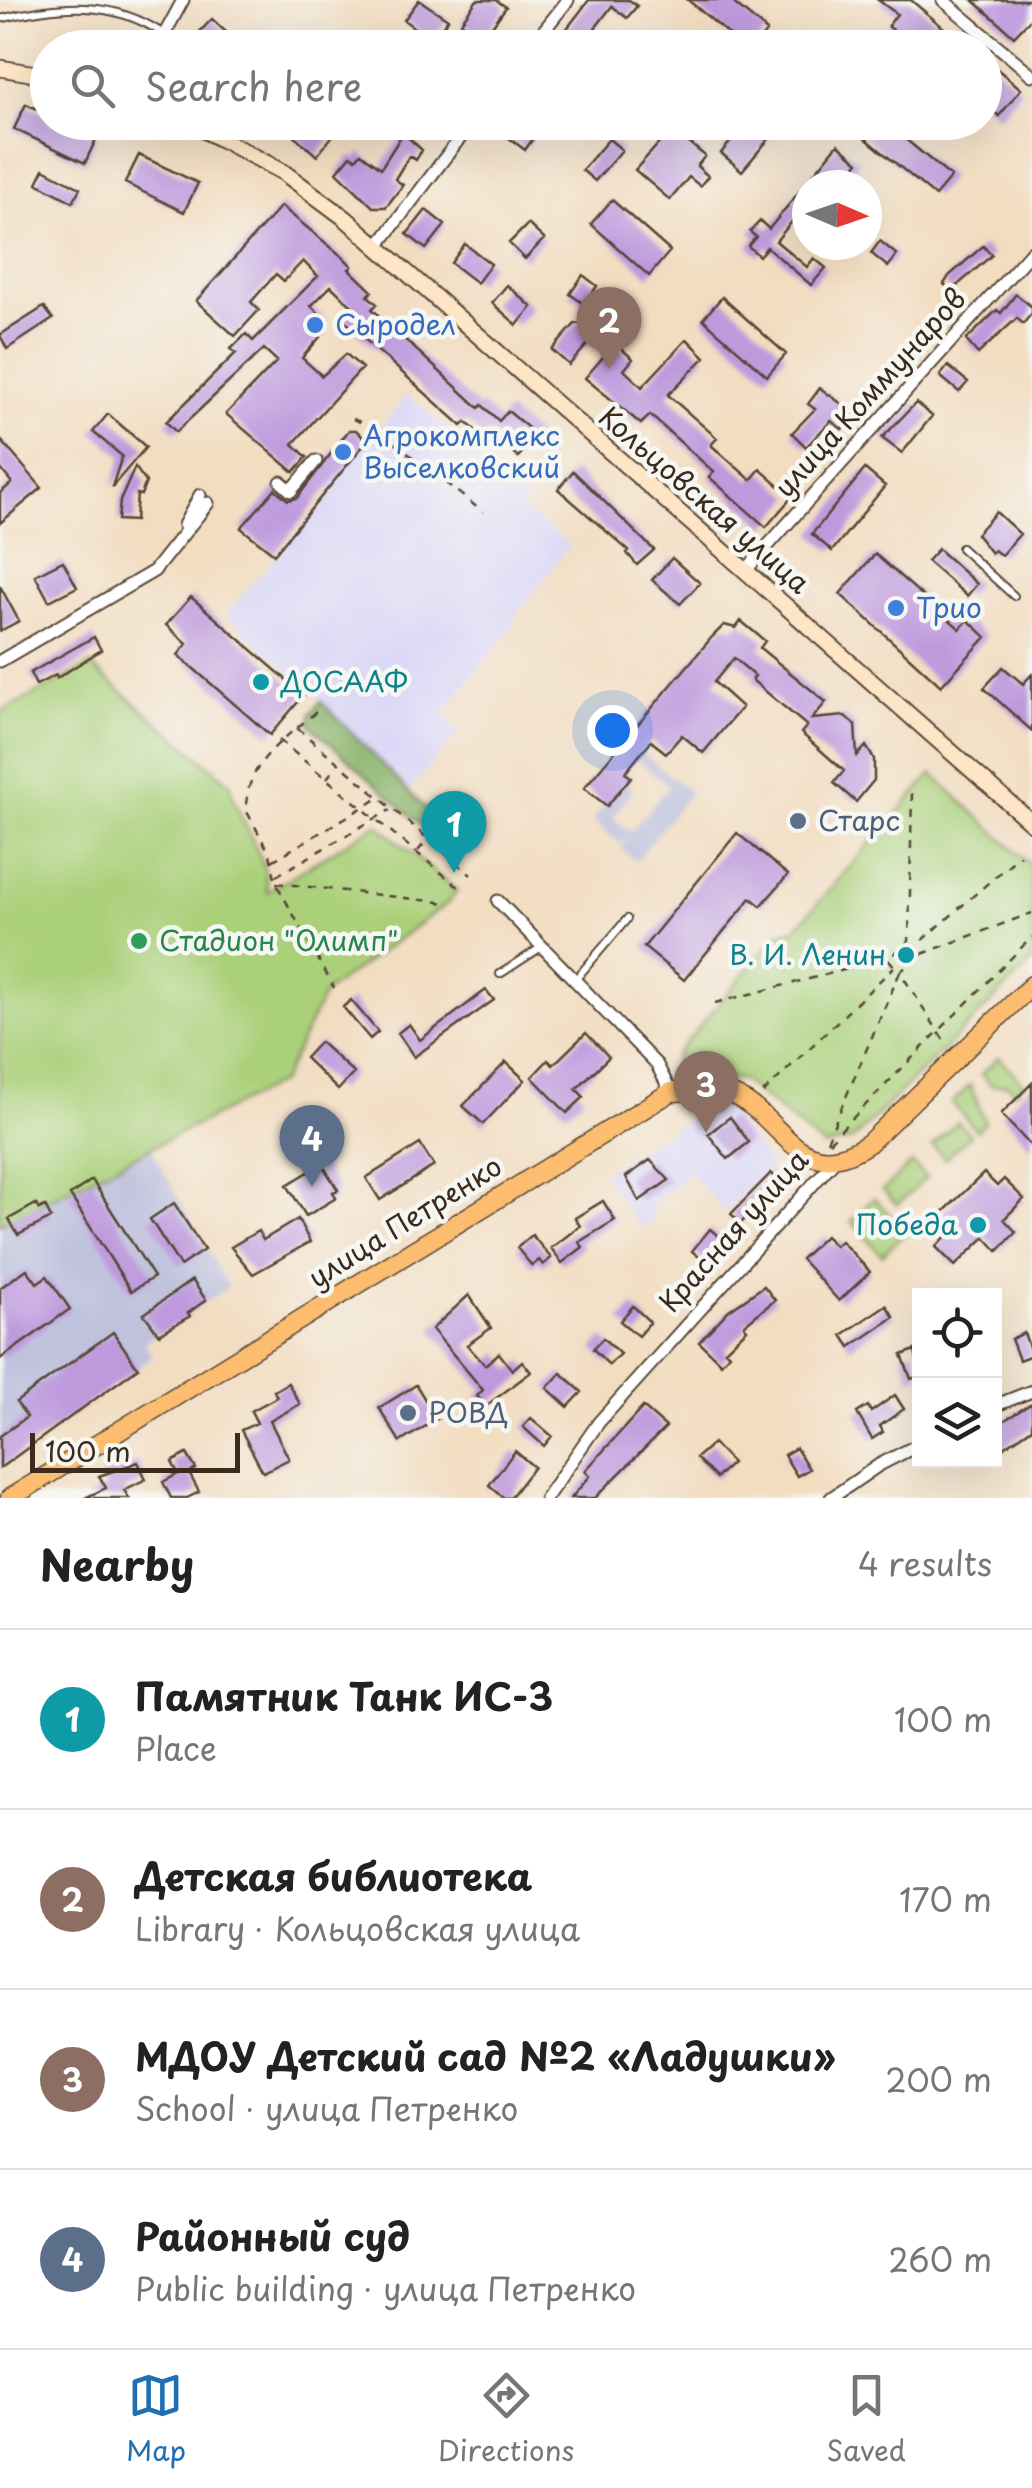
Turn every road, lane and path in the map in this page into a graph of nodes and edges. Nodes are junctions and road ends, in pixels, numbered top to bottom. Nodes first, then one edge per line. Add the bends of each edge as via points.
1 (183, 0) edge
2 (568, 0) edge
3 (943, 0) edge
4 (0, 18) edge
5 (158, 30) edge
6 (164, 30) edge
7 (544, 30) edge
8 (979, 30) edge
9 (1002, 50) edge
10 (0, 68) edge
11 (30, 73) edge
12 (1032, 75) edge
13 (223, 140) edge
14 (458, 140) edge
15 (378, 246) junction
16 (1032, 251) edge
17 (353, 419) dead end
18 (316, 461) dead end
19 (281, 482) dead end
20 (204, 499) dead end
21 (483, 512) dead end
22 (961, 548) dead end
23 (747, 570) junction
24 (1014, 596) dead end
25 (0, 661) edge
26 (316, 712) dead end
27 (297, 728) junction
28 (277, 740) junction
29 (338, 764) junction
30 (327, 778) junction
31 (912, 794) dead end
32 (378, 798) junction
33 (362, 807) junction
34 (392, 809) junction
35 (376, 818) junction
36 (1032, 823) edge
37 (324, 830) junction
38 (428, 839) junction
39 (332, 844) junction
40 (418, 853) junction
41 (1020, 855) dead end
42 (272, 861) junction
43 (471, 874) dead end
44 (276, 876) junction
45 (276, 883) junction
46 (460, 888) dead end
47 (498, 901) dead end
48 (448, 903) dead end
49 (1032, 913) edge
50 (627, 919) dead end
51 (1032, 937) edge
52 (909, 941) junction
53 (915, 947) junction
54 (540, 948) junction
55 (920, 954) junction
56 (888, 958) junction
57 (894, 966) junction
58 (900, 972) junction
59 (500, 974) dead end
60 (574, 981) junction
61 (1032, 985) edge
62 (334, 988) dead end
63 (715, 1004) dead end
64 (938, 1031) junction
65 (948, 1046) dead end
66 (671, 1092) junction
67 (761, 1095) dead end
68 (835, 1160) junction
69 (1032, 1391) edge
70 (1002, 1403) edge
71 (912, 1449) edge
72 (10, 1498) edge
73 (546, 1498) edge
74 (831, 1498) edge

1 - 6 street
2 - 7 street
3 - 8 street
4 - 5 lane via 83,2 119,3
9 - 12 street
10 - 11 main road
13 - 15 main road, Кольцовская улица via 283,172
14 - 15 street
15 - 23 main road, Кольцовская улица
16 - 23 street, улица Коммунаров
17 - 21 path via 377,429
18 - 19 street via 291,491
20 - 25 street via 154,571
22 - 24 lane
23 - 36 main road, Кольцовская улица
26 - 27 path
27 - 28 path
27 - 29 path
28 - 30 path
28 - 42 path via 246,796 249,820
29 - 30 path
29 - 32 path
30 - 33 path
31 - 52 path
32 - 33 path
32 - 34 path
33 - 35 path
33 - 37 path
34 - 35 path
34 - 38 path
35 - 39 path
35 - 40 path
37 - 39 path
37 - 42 path
38 - 40 path
38 - 43 path
39 - 44 path
40 - 46 path
41 - 53 path
42 - 44 path
44 - 45 path
45 - 48 path
45 - 62 path
47 - 54 street
49 - 55 path
50 - 60 lane
51 - 64 path
52 - 53 path
52 - 56 path
53 - 55 path
54 - 59 lane
54 - 60 street
55 - 58 path
56 - 57 path
56 - 63 path
57 - 58 path
57 - 67 path
58 - 64 path
58 - 64 path via 824,1147
60 - 66 street via 657,1064
61 - 68 main road, Красная улица via 869,1143
64 - 65 path
66 - 68 main road via 726,1092 760,1113 795,1148
66 - 72 main road, улица Петренко
68 - 73 street, Красная улица via 598,1422
69 - 70 street
71 - 74 street

